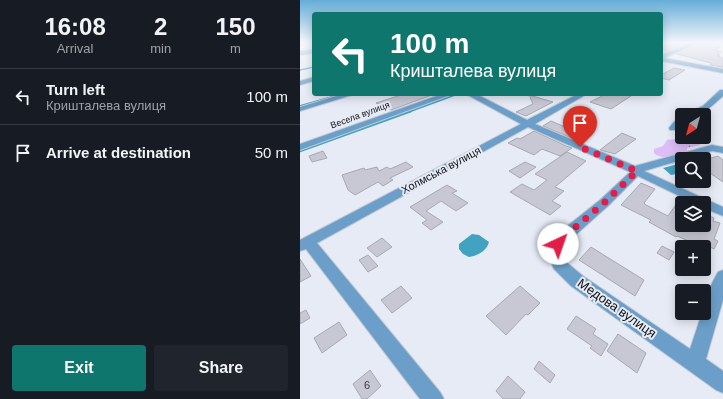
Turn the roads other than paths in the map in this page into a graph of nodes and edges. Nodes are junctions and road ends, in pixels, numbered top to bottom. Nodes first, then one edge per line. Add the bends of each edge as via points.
1 (677, 62) edge
2 (723, 72) edge
3 (312, 80) edge
4 (300, 83) edge
5 (723, 92) edge
6 (344, 96) edge
7 (443, 96) edge
8 (474, 96) edge
9 (579, 96) edge
10 (706, 108) edge
11 (300, 109) edge
12 (526, 123) junction
13 (300, 148) edge
14 (723, 150) edge
15 (636, 171) junction
16 (723, 212) edge
17 (304, 244) edge
18 (723, 277) edge
19 (695, 362) junction
20 (723, 382) edge
21 (433, 399) edge

1 - 2 street
3 - 4 street
5 - 10 street
6 - 11 street
7 - 13 street, Весела вулиця
8 - 12 street
9 - 12 street, Холмська вулиця
12 - 15 street
12 - 17 street, Холмська вулиця
14 - 15 street via 712,148
15 - 16 street
15 - 19 street, Медова вулиця via 604,203 566,235 554,252 559,265 577,281
17 - 21 street
18 - 19 street
19 - 20 street, Медова вулиця

